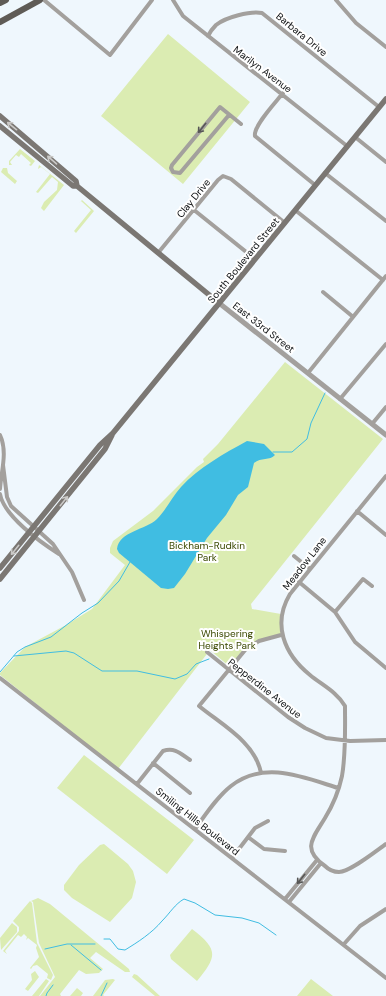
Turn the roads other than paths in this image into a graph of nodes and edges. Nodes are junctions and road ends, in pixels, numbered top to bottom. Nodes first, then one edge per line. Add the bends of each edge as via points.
1 (6, 0) edge
2 (40, 0) edge
3 (44, 0) edge
4 (152, 0) edge
5 (173, 0) edge
6 (336, 0) edge
7 (0, 3) edge
8 (0, 22) edge
9 (208, 36) junction
10 (386, 48) edge
11 (283, 94) junction
12 (386, 99) edge
13 (379, 107) junction
14 (229, 115) junction
15 (0, 116) edge
16 (241, 124) dead end
17 (0, 126) edge
18 (355, 137) junction
19 (347, 146) junction
20 (386, 162) edge
21 (325, 173) junction
22 (315, 185) junction
23 (77, 186) junction
24 (194, 210) junction
25 (295, 210) junction
26 (386, 221) edge
27 (284, 222) junction
28 (158, 253) junction
29 (255, 259) junction
30 (385, 278) edge
31 (323, 292) dead end
32 (219, 303) junction
33 (352, 316) junction
34 (386, 344) edge
35 (308, 373) junction
36 (340, 399) junction
37 (386, 406) edge
38 (372, 424) junction
39 (113, 433) junction
40 (0, 435) edge
41 (386, 435) edge
42 (3, 465) junction
43 (386, 476) edge
44 (0, 490) edge
45 (0, 494) edge
46 (357, 511) junction
47 (16, 512) junction
48 (12, 517) junction
49 (32, 529) junction
50 (37, 533) junction
51 (386, 535) edge
52 (294, 556) dead end
53 (0, 568) edge
54 (310, 568) junction
55 (0, 579) edge
56 (299, 582) junction
57 (372, 586) dead end
58 (84, 600) dead end
59 (335, 612) junction
60 (281, 635) junction
61 (207, 652) dead end
62 (386, 668) edge
63 (229, 669) junction
64 (0, 678) edge
65 (344, 740) junction
66 (386, 740) edge
67 (190, 760) dead end
68 (154, 763) junction
69 (261, 773) junction
70 (137, 784) junction
71 (338, 788) junction
72 (190, 793) dead end
73 (268, 821) dead end
74 (195, 828) junction
75 (248, 837) junction
76 (386, 844) edge
77 (285, 851) dead end
78 (232, 858) junction
79 (317, 860) junction
80 (321, 863) junction
81 (285, 899) junction
82 (290, 902) junction
83 (386, 909) edge
84 (344, 944) junction
85 (386, 978) edge

1 - 7 main road
2 - 8 main road
3 - 4 street via 110,55
5 - 9 street, Marilyn Avenue via 183,16
6 - 10 street via 351,18
9 - 11 street, Marilyn Avenue
9 - 13 street, Barbara Drive via 215,26 226,20 256,12 262,13
11 - 19 street, Marilyn Avenue
11 - 22 street via 258,124 255,136
12 - 13 main road, South Boulevard Street
13 - 18 main road, South Boulevard Street
14 -> 14 street via 220,107 172,165 172,172 180,173
14 - 16 street
23 -> 15 main road, East 33rd Street via 76,181
17 - 23 main road, East 33rd Street via 73,186
18 - 19 main road, South Boulevard Street
18 - 20 street
19 - 21 main road, South Boulevard Street
21 - 22 main road, South Boulevard Street
21 - 26 street
22 - 25 main road, South Boulevard Street
23 - 28 main road, East 33rd Street
24 - 27 street, Clay Drive via 220,178 226,176
24 - 28 street, Clay Drive
24 - 29 street
25 - 27 main road, South Boulevard Street
25 - 30 street
27 - 29 main road, South Boulevard Street
28 - 32 main road, East 33rd Street
29 - 32 main road, South Boulevard Street
30 - 33 street
31 - 33 street
32 - 35 street, East 33rd Street
32 - 39 main road, South Boulevard Street
33 - 35 street
34 - 36 street
35 - 36 street, East 33rd Street
36 - 38 street, East 33rd Street
37 - 38 street
38 - 41 street, East 33rd Street
39 - 49 main road, South Boulevard Street via 100,445
50 -> 39 main road, South Boulevard Street via 105,449
40 - 42 street
42 - 44 street
42 - 47 street via 7,498
43 - 46 street, Meadow Lane
45 - 48 street via 4,506
46 - 51 street
46 - 54 street, Meadow Lane
47 - 48 street
47 - 49 street
48 - 49 street
49 - 50 street
49 -> 53 main road, South Boulevard Street
50 - 55 main road, South Boulevard Street
50 - 58 street via 53,544 61,555 72,572
52 - 54 street
54 - 56 street, Meadow Lane
56 - 59 street
56 - 60 street, Meadow Lane via 284,605
57 - 59 street via 362,579
59 - 62 street via 355,642
60 - 63 street via 249,646
60 - 65 street, Meadow Lane via 285,646 298,664 333,692 345,706
61 - 63 street, Pepperdine Avenue
63 - 65 street, Pepperdine Avenue via 305,728 326,738
63 - 69 street via 199,706 252,750 260,764
64 - 70 street, Smiling Hills Boulevard
65 - 66 street, Pepperdine Avenue
65 - 71 street, Meadow Lane via 344,762
67 - 68 street via 178,751 168,750
68 - 70 street
68 - 72 street
69 - 71 street via 289,773
69 - 74 street via 245,777 231,786
70 - 74 street, Smiling Hills Boulevard
71 - 79 street, Meadow Lane via 334,801 311,841
73 - 75 street via 257,826
74 - 78 street, Smiling Hills Boulevard
75 - 77 street via 264,849
75 - 78 street
76 - 80 street via 342,872 333,871
78 - 81 street, Smiling Hills Boulevard
79 - 80 street
79 -> 81 street
80 - 82 street
81 - 82 street, Smiling Hills Boulevard
82 - 84 street, Smiling Hills Boulevard
83 - 84 street via 360,926
84 - 85 street, Smiling Hills Boulevard

